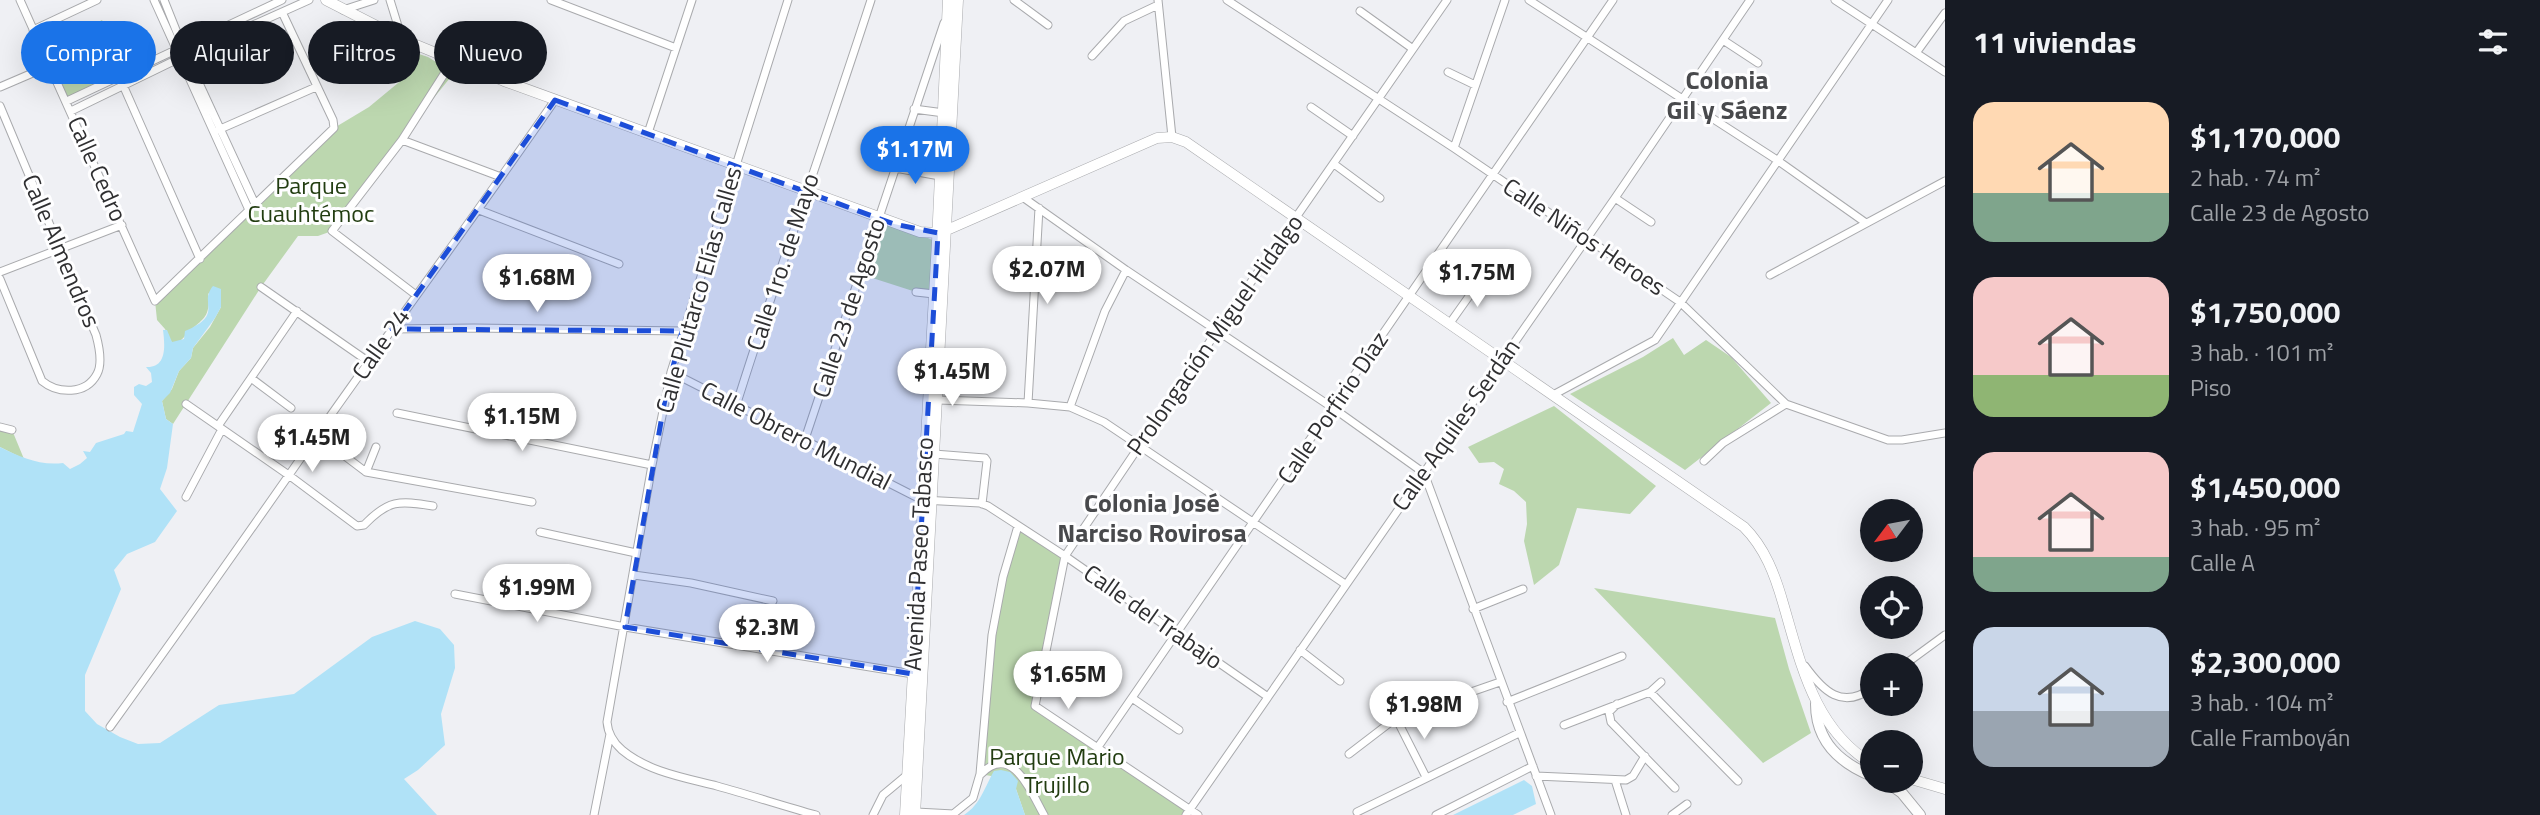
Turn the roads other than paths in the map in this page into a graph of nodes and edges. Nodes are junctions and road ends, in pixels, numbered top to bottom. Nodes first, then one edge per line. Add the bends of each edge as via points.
1 (20, 0) edge
2 (97, 0) edge
3 (154, 0) edge
4 (164, 0) edge
5 (282, 0) edge
6 (309, 0) edge
7 (326, 0) edge
8 (374, 0) edge
9 (390, 0) edge
10 (551, 0) edge
11 (692, 0) edge
12 (788, 0) edge
13 (871, 0) edge
14 (948, 0) edge
15 (958, 0) edge
16 (1014, 0) edge
17 (1227, 0) edge
18 (1447, 0) edge
19 (1494, 0) edge
20 (1529, 0) edge
21 (1614, 0) edge
22 (1749, 0) edge
23 (1835, 0) edge
24 (1888, 0) edge
25 (1158, 2) edge
26 (1504, 2) edge
27 (342, 10) junction
28 (1360, 11) dead end
29 (282, 12) junction
30 (1945, 13) edge
31 (947, 16) junction
32 (29, 21) edge
33 (52, 21) edge
34 (170, 21) edge
35 (236, 21) edge
36 (262, 21) edge
37 (365, 21) edge
38 (396, 21) edge
39 (1872, 24) junction
40 (1048, 25) dead end
41 (170, 31) edge
42 (1587, 38) junction
43 (1723, 40) junction
44 (936, 44) junction
45 (676, 48) junction
46 (1413, 49) junction
47 (170, 51) edge
48 (1916, 53) junction
49 (946, 56) junction
50 (1092, 56) dead end
51 (170, 62) edge
52 (1758, 63) dead end
53 (1448, 72) dead end
54 (1945, 72) edge
55 (21, 78) edge
56 (58, 84) edge
57 (196, 84) edge
58 (438, 84) edge
59 (514, 84) edge
60 (123, 85) junction
61 (1475, 85) junction
62 (0, 87) edge
63 (316, 87) junction
64 (1379, 99) junction
65 (555, 100) junction
66 (1682, 100) junction
67 (67, 101) junction
68 (0, 107) edge
69 (1311, 107) dead end
70 (914, 109) junction
71 (71, 111) junction
72 (943, 113) junction
73 (218, 130) junction
74 (648, 133) junction
75 (1353, 136) junction
76 (1172, 137) junction
77 (402, 140) junction
78 (1454, 148) junction
79 (1777, 160) junction
80 (1334, 164) junction
81 (736, 165) junction
82 (895, 168) junction
83 (1493, 175) junction
84 (940, 176) junction
85 (501, 177) junction
86 (1945, 181) edge
87 (806, 189) junction
88 (1024, 198) junction
89 (1380, 198) dead end
90 (1615, 198) junction
91 (252, 207) junction
92 (1039, 208) junction
93 (479, 210) junction
94 (880, 217) junction
95 (1296, 218) junction
96 (1651, 222) dead end
97 (1866, 223) junction
98 (122, 225) junction
99 (942, 232) junction
100 (1587, 238) junction
101 (60, 248) junction
102 (200, 259) junction
103 (619, 264) dead end
104 (1126, 270) junction
105 (0, 272) edge
106 (1770, 275) dead end
107 (1482, 278) dead end
108 (0, 279) edge
109 (261, 287) dead end
110 (916, 292) dead end
111 (934, 294) junction
112 (416, 295) junction
113 (1410, 295) junction
114 (1680, 302) junction
115 (297, 311) junction
116 (1450, 323) junction
117 (392, 329) junction
118 (682, 331) junction
119 (1217, 331) junction
120 (1501, 359) junction
121 (369, 362) junction
122 (671, 372) junction
123 (251, 378) junction
124 (1553, 395) junction
125 (938, 400) junction
126 (1028, 403) junction
127 (186, 404) dead end
128 (1786, 404) junction
129 (736, 405) junction
130 (1070, 407) junction
131 (291, 408) dead end
132 (1333, 408) junction
133 (397, 412) dead end
134 (0, 426) edge
135 (220, 427) junction
136 (12, 430) dead end
137 (1945, 433) edge
138 (317, 435) junction
139 (804, 442) junction
140 (1139, 445) junction
141 (376, 447) dead end
142 (934, 454) junction
143 (1704, 461) dead end
144 (652, 466) junction
145 (366, 472) junction
146 (1424, 473) junction
147 (290, 476) junction
148 (186, 497) dead end
149 (926, 500) junction
150 (532, 502) dead end
151 (982, 504) junction
152 (433, 506) dead end
153 (1255, 522) junction
154 (1018, 526) junction
155 (540, 532) dead end
156 (636, 553) junction
157 (1065, 556) junction
158 (634, 575) junction
159 (1345, 584) junction
160 (1523, 589) dead end
161 (455, 594) dead end
162 (773, 601) dead end
163 (1473, 609) junction
164 (625, 627) junction
165 (1176, 634) junction
166 (1945, 635) edge
167 (1300, 650) junction
168 (1920, 653) edge
169 (1622, 656) dead end
170 (1800, 658) junction
171 (913, 674) junction
172 (1340, 681) dead end
173 (1500, 682) junction
174 (1661, 682) dead end
175 (1650, 692) junction
176 (1860, 694) edge
177 (1268, 697) junction
178 (1132, 698) junction
179 (1507, 702) junction
180 (1617, 704) junction
181 (1816, 704) junction
182 (1396, 718) junction
183 (1564, 724) dead end
184 (110, 727) dead end
185 (1179, 730) dead end
186 (1519, 733) junction
187 (610, 734) junction
188 (1098, 747) junction
189 (1349, 754) dead end
190 (1860, 755) edge
191 (1645, 756) junction
192 (1533, 766) junction
193 (1860, 770) edge
194 (980, 774) junction
195 (907, 775) junction
196 (1536, 776) junction
197 (1426, 778) junction
198 (1615, 780) junction
199 (1738, 781) dead end
200 (1923, 783) edge
201 (1675, 788) dead end
202 (1945, 789) edge
203 (1902, 793) edge
204 (1687, 804) dead end
205 (1357, 811) dead end
206 (1188, 812) edge
207 (916, 813) edge
208 (953, 814) edge
209 (594, 815) edge
210 (816, 815) edge
211 (873, 815) edge
212 (905, 815) edge
213 (1044, 815) edge
214 (1198, 815) edge
215 (1436, 815) edge
216 (1551, 815) edge
217 (1626, 815) edge
218 (1672, 815) edge
219 (1920, 815) edge

1 - 32 street, Calle Cedro
2 - 33 street
3 - 41 street
4 - 34 street
5 - 35 street
6 - 29 street
7 - 27 main road
8 - 27 street
9 - 38 street
10 - 45 street
11 - 45 street
12 - 81 street, Calle Plutarco Elías Calles
13 - 87 street, Calle 1ro. de Mayo
14 - 31 main road, Avenida Paseo Tabasco
15 - 99 main road, Avenida Paseo Tabasco
16 - 40 street
17 - 64 street, Calle Niños Heroes
18 - 46 street, Prolongación Miguel Hidalgo
19 - 26 street
20 - 42 street
21 - 42 street, Calle Porfirio Díaz
22 - 43 street, Calle Aquiles Serdán
23 - 39 street
24 - 39 street
25 - 50 street via 1124,21
25 - 76 street
26 - 61 street
27 - 37 main road
28 - 46 street
29 - 36 street
29 - 63 street
30 - 48 street
31 - 44 street, Calle 23 de Agosto
31 - 49 main road, Avenida Paseo Tabasco
39 - 48 street
39 - 79 street
42 - 66 street
42 - 83 street, Calle Porfirio Díaz
43 - 52 street
43 - 66 street, Calle Aquiles Serdán
44 - 49 main road
44 - 70 street, Calle 23 de Agosto
45 - 74 street
46 - 64 street, Prolongación Miguel Hidalgo
47 - 67 street
48 - 54 street
49 - 72 main road, Avenida Paseo Tabasco
51 - 60 street
53 - 61 street
55 - 62 street
56 - 67 street, Calle Cedro
57 - 73 street
58 - 77 street
59 - 65 main road
60 - 71 street
60 - 102 street
61 - 78 street
63 - 73 street
63 - 91 street via 334,128
64 - 75 street, Prolongación Miguel Hidalgo
64 - 78 street, Calle Niños Heroes
65 - 74 main road
65 - 85 street, Calle 24
66 - 79 street
66 - 90 street, Calle Aquiles Serdán
67 - 71 street, Calle Cedro
68 - 101 street, Calle Almendros
69 - 75 street
70 - 72 street
70 - 82 street, Calle 23 de Agosto
71 - 98 street, Calle Cedro
72 - 84 main road, Avenida Paseo Tabasco
73 - 91 street
74 - 81 main road
75 - 80 street, Prolongación Miguel Hidalgo
76 - 88 main road via 1157,138
76 - 95 main road
77 - 85 street
77 - 112 street via 332,232
78 - 83 street, Calle Niños Heroes
79 - 97 street
79 - 114 street
80 - 89 street
80 - 95 street, Prolongación Miguel Hidalgo
81 - 87 main road
81 - 118 street, Calle Plutarco Elías Calles
82 - 84 street
82 - 94 street, Calle 23 de Agosto
83 - 100 street, Calle Niños Heroes
83 - 113 street, Calle Porfirio Díaz
84 - 99 main road, Avenida Paseo Tabasco
85 - 93 street, Calle 24
86 - 97 street
87 - 94 main road
87 - 129 street, Calle 1ro. de Mayo
88 - 92 street
88 - 99 main road
90 - 96 street
90 - 100 street, Calle Aquiles Serdán
91 - 102 street
92 - 104 street
92 - 126 street
93 - 103 street
93 - 112 street, Calle 24
94 - 99 main road via 910,230
94 - 139 street, Calle 23 de Agosto
95 - 113 main road
95 - 119 street, Prolongación Miguel Hidalgo
97 - 106 street
98 - 101 street
98 - 102 street, Calle Cedro via 155,301
99 - 111 main road, Avenida Paseo Tabasco
99 - 125 main road, Avenida Paseo Tabasco
100 - 114 street, Calle Niños Heroes
100 - 120 street, Calle Aquiles Serdán
101 - 105 street
101 - 108 street, Calle Almendros via 99,350 97,374 77,390 56,390 40,378
104 - 119 street
104 - 130 street via 1105,311
107 - 116 street
109 - 115 street
110 - 111 street
111 - 149 main road, Avenida Paseo Tabasco
112 - 117 street, Calle 24
113 - 116 main road
113 - 132 street, Calle Porfirio Díaz
114 - 124 street via 1653,342
114 - 128 street, Calle Niños Heroes
115 - 121 street
115 - 123 street
116 - 120 main road
117 - 118 street
117 - 121 street, Calle 24
118 - 122 street, Calle Plutarco Elías Calles
119 - 132 street
119 - 140 street, Prolongación Miguel Hidalgo
120 - 124 main road
120 - 146 street, Calle Aquiles Serdán
121 - 138 street, Calle 24
122 - 129 street, Calle Obrero Mundial
122 - 144 street, Calle Plutarco Elías Calles
123 - 131 street
123 - 135 street
124 - 170 main road via 1752,534 1773,572
125 - 126 street
125 - 142 main road, Avenida Paseo Tabasco
126 - 130 street
127 - 135 street
128 - 137 street, Calle Niños Heroes via 1883,439
128 - 143 street via 1723,443
129 - 139 street, Calle Obrero Mundial
130 - 140 street
132 - 146 street
132 - 153 street, Calle Porfirio Díaz
133 - 144 street
134 - 136 street
135 - 147 street
135 - 148 street
138 - 145 street
138 - 147 street, Calle 24
139 - 149 street, Calle Obrero Mundial
140 - 153 street
140 - 157 street, Prolongación Miguel Hidalgo
141 - 145 street
142 - 149 main road, Avenida Paseo Tabasco
142 - 151 street via 985,458
144 - 156 street, Calle Plutarco Elías Calles
145 - 150 street
146 - 159 street, Calle Aquiles Serdán
146 - 163 street
147 - 152 street via 360,527 379,510 399,501
147 - 184 street, Calle 24
149 - 151 street, Calle del Trabajo
149 - 171 main road, Avenida Paseo Tabasco
149 - 207 main road, Avenida Paseo Tabasco
151 - 154 street, Calle del Trabajo
153 - 159 street
153 - 165 street, Calle Porfirio Díaz
154 - 157 street, Calle del Trabajo
154 - 194 street via 992,635
155 - 156 street
156 - 158 street, Calle Plutarco Elías Calles
157 - 165 street, Calle del Trabajo
157 - 188 street, Prolongación Miguel Hidalgo via 1034,704
158 - 162 street
158 - 164 street, Calle Plutarco Elías Calles
159 - 167 street, Calle Aquiles Serdán
160 - 163 street
161 - 164 street
163 - 173 street
164 - 171 street
164 - 187 street, Calle Plutarco Elías Calles via 608,713
165 - 177 street, Calle del Trabajo
165 - 178 street, Calle Porfirio Díaz
166 - 168 street
167 - 172 street
167 - 177 street, Calle Aquiles Serdán
169 - 179 street
170 - 176 street via 1835,696
170 - 181 main road
171 - 195 main road, Avenida Paseo Tabasco
173 - 179 street
173 - 182 street
174 - 175 street
175 - 180 street
175 - 199 street
177 - 206 street, Calle Aquiles Serdán
178 - 185 street
178 - 188 street, Calle Porfirio Díaz
179 - 186 street
180 - 183 street
180 - 191 street via 1610,710 1610,720
181 - 190 main road via 1829,726
181 - 193 main road via 1817,724 1828,746
182 - 189 street
182 - 197 street
186 - 192 street
186 - 197 street
187 - 209 street, Calle Plutarco Elías Calles
187 - 210 street via 628,754 674,776
188 - 206 street, Prolongación Miguel Hidalgo
191 - 198 street via 1629,779
191 - 201 street
192 - 196 street
192 - 215 street
194 - 208 street via 973,798
194 - 213 street via 995,764 1013,767
195 - 211 street via 883,795
195 - 212 main road, Avenida Paseo Tabasco
196 - 198 street
196 - 216 street
197 - 205 street
198 - 217 street
200 - 202 main road
203 - 219 main road
204 - 218 street
206 - 214 street, Prolongación Miguel Hidalgo
207 - 208 street

